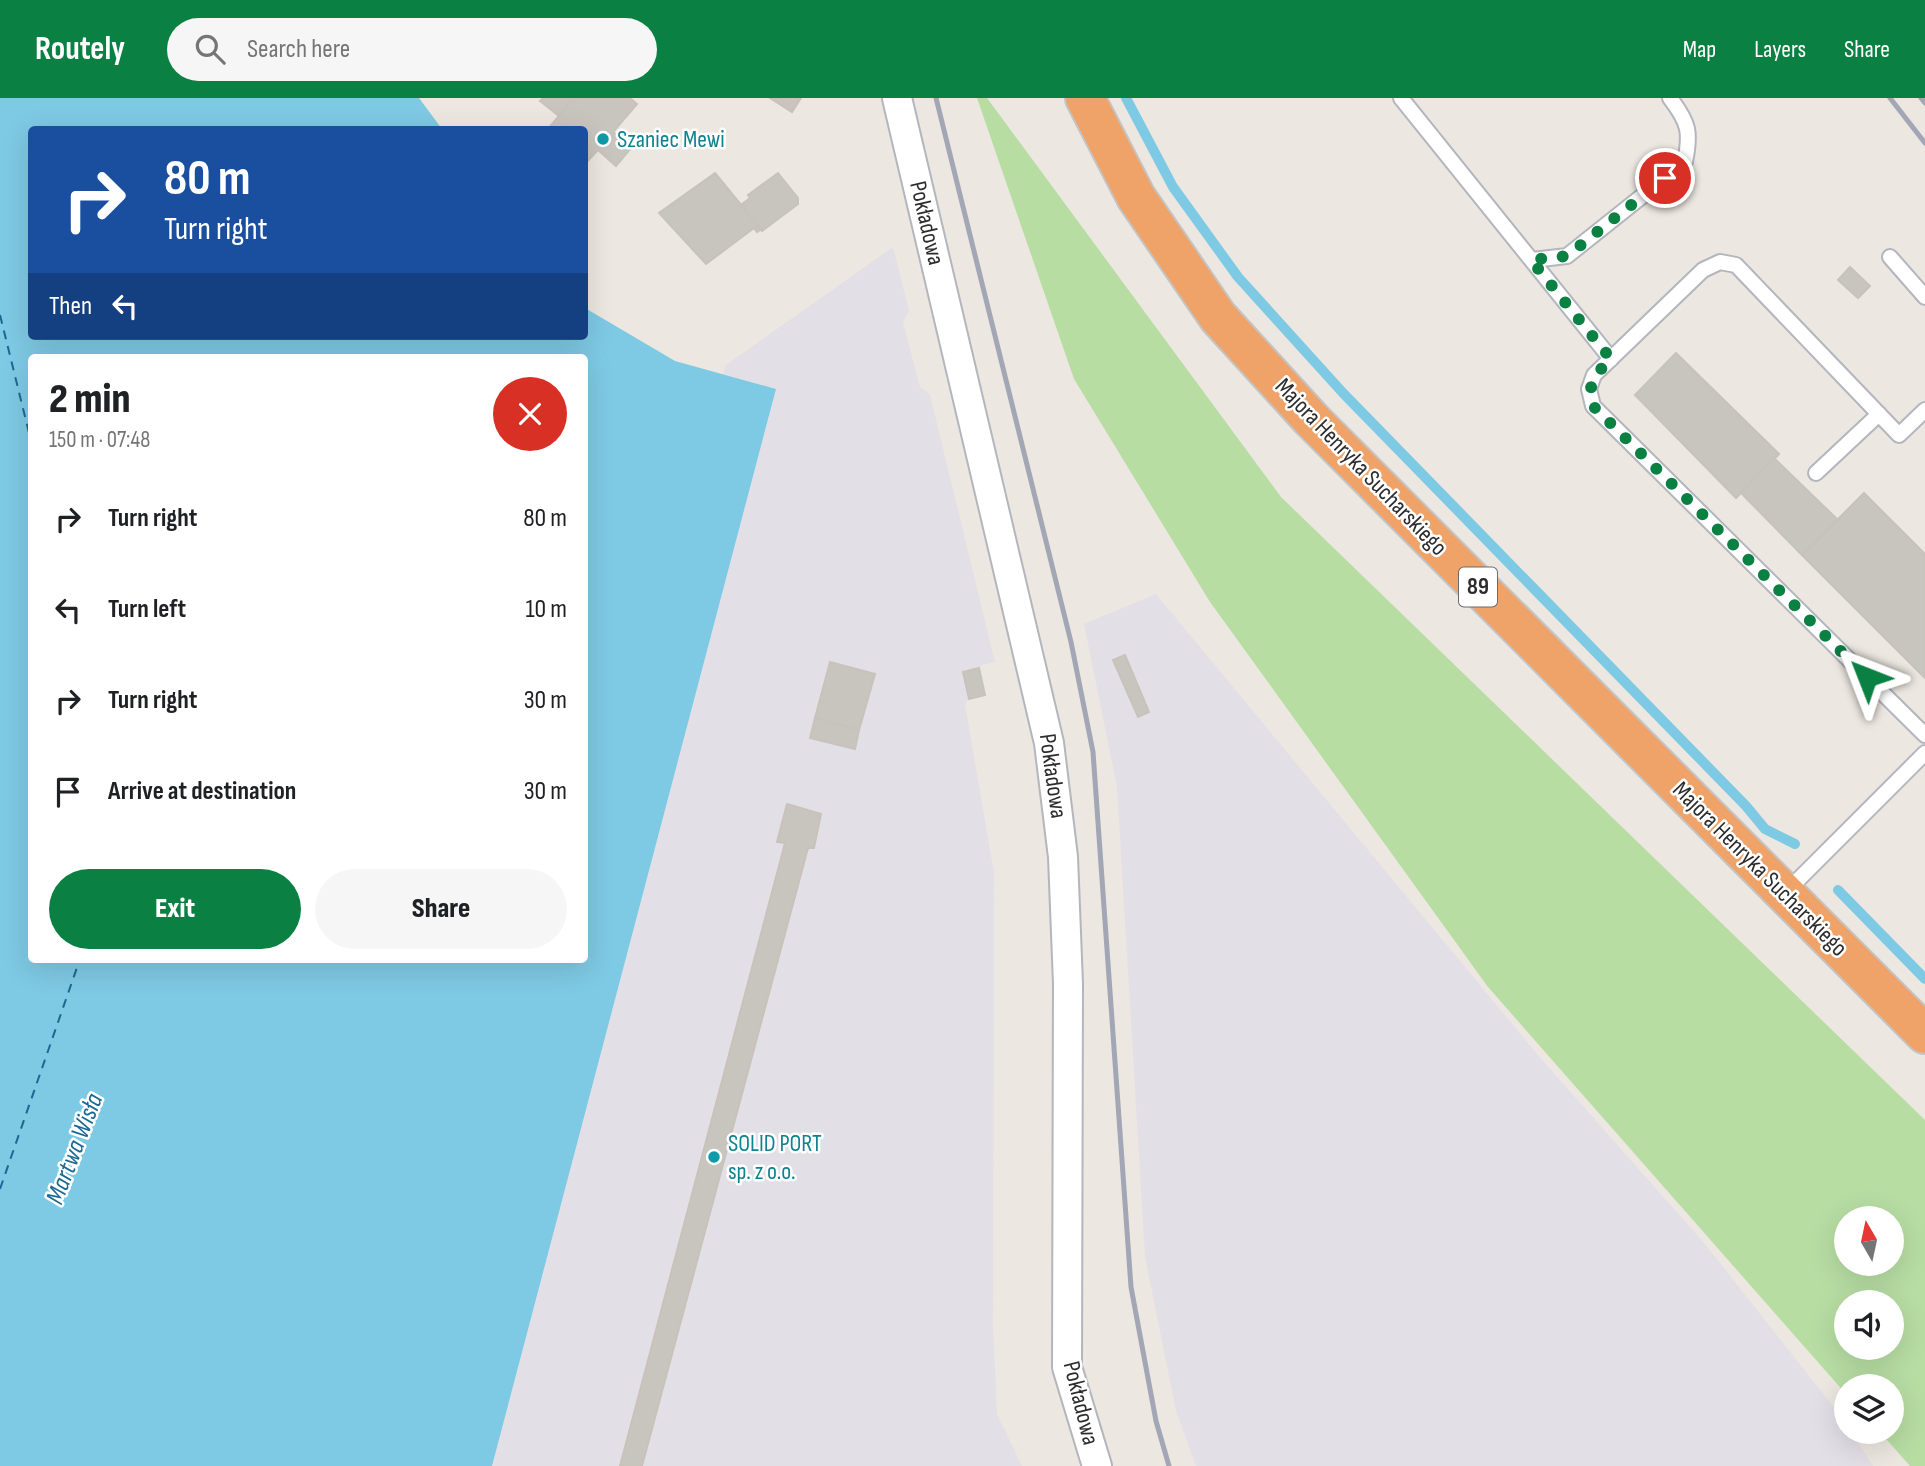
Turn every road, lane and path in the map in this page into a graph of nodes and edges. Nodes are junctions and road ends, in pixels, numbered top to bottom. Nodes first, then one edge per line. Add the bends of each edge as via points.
1 (897, 98) edge
2 (1085, 98) edge
3 (1401, 98) edge
4 (1670, 98) edge
5 (1890, 257) dead end
6 (1531, 260) junction
7 (1925, 297) edge
8 (1611, 359) junction
9 (1925, 410) edge
10 (1879, 414) junction
11 (1816, 473) dead end
12 (1925, 734) edge
13 (1925, 753) edge
14 (1785, 894) junction
15 (1925, 1034) edge
16 (1097, 1466) edge

1 - 16 street, Pokładowa via 1049,743 1063,857 1068,971 1068,1367
2 - 14 highway, Majora Henryka Sucharskiego / 89 via 1136,197 1218,317 1311,419
3 - 6 lane
4 - 6 lane via 1690,138 1685,162 1567,256
5 - 7 lane
6 - 8 lane
8 - 10 lane via 1703,270 1720,262 1735,265
8 - 12 lane via 1594,375 1590,389 1593,406
9 - 10 lane via 1899,435
10 - 11 lane
13 - 14 lane
14 - 15 highway, Majora Henryka Sucharskiego / 89

